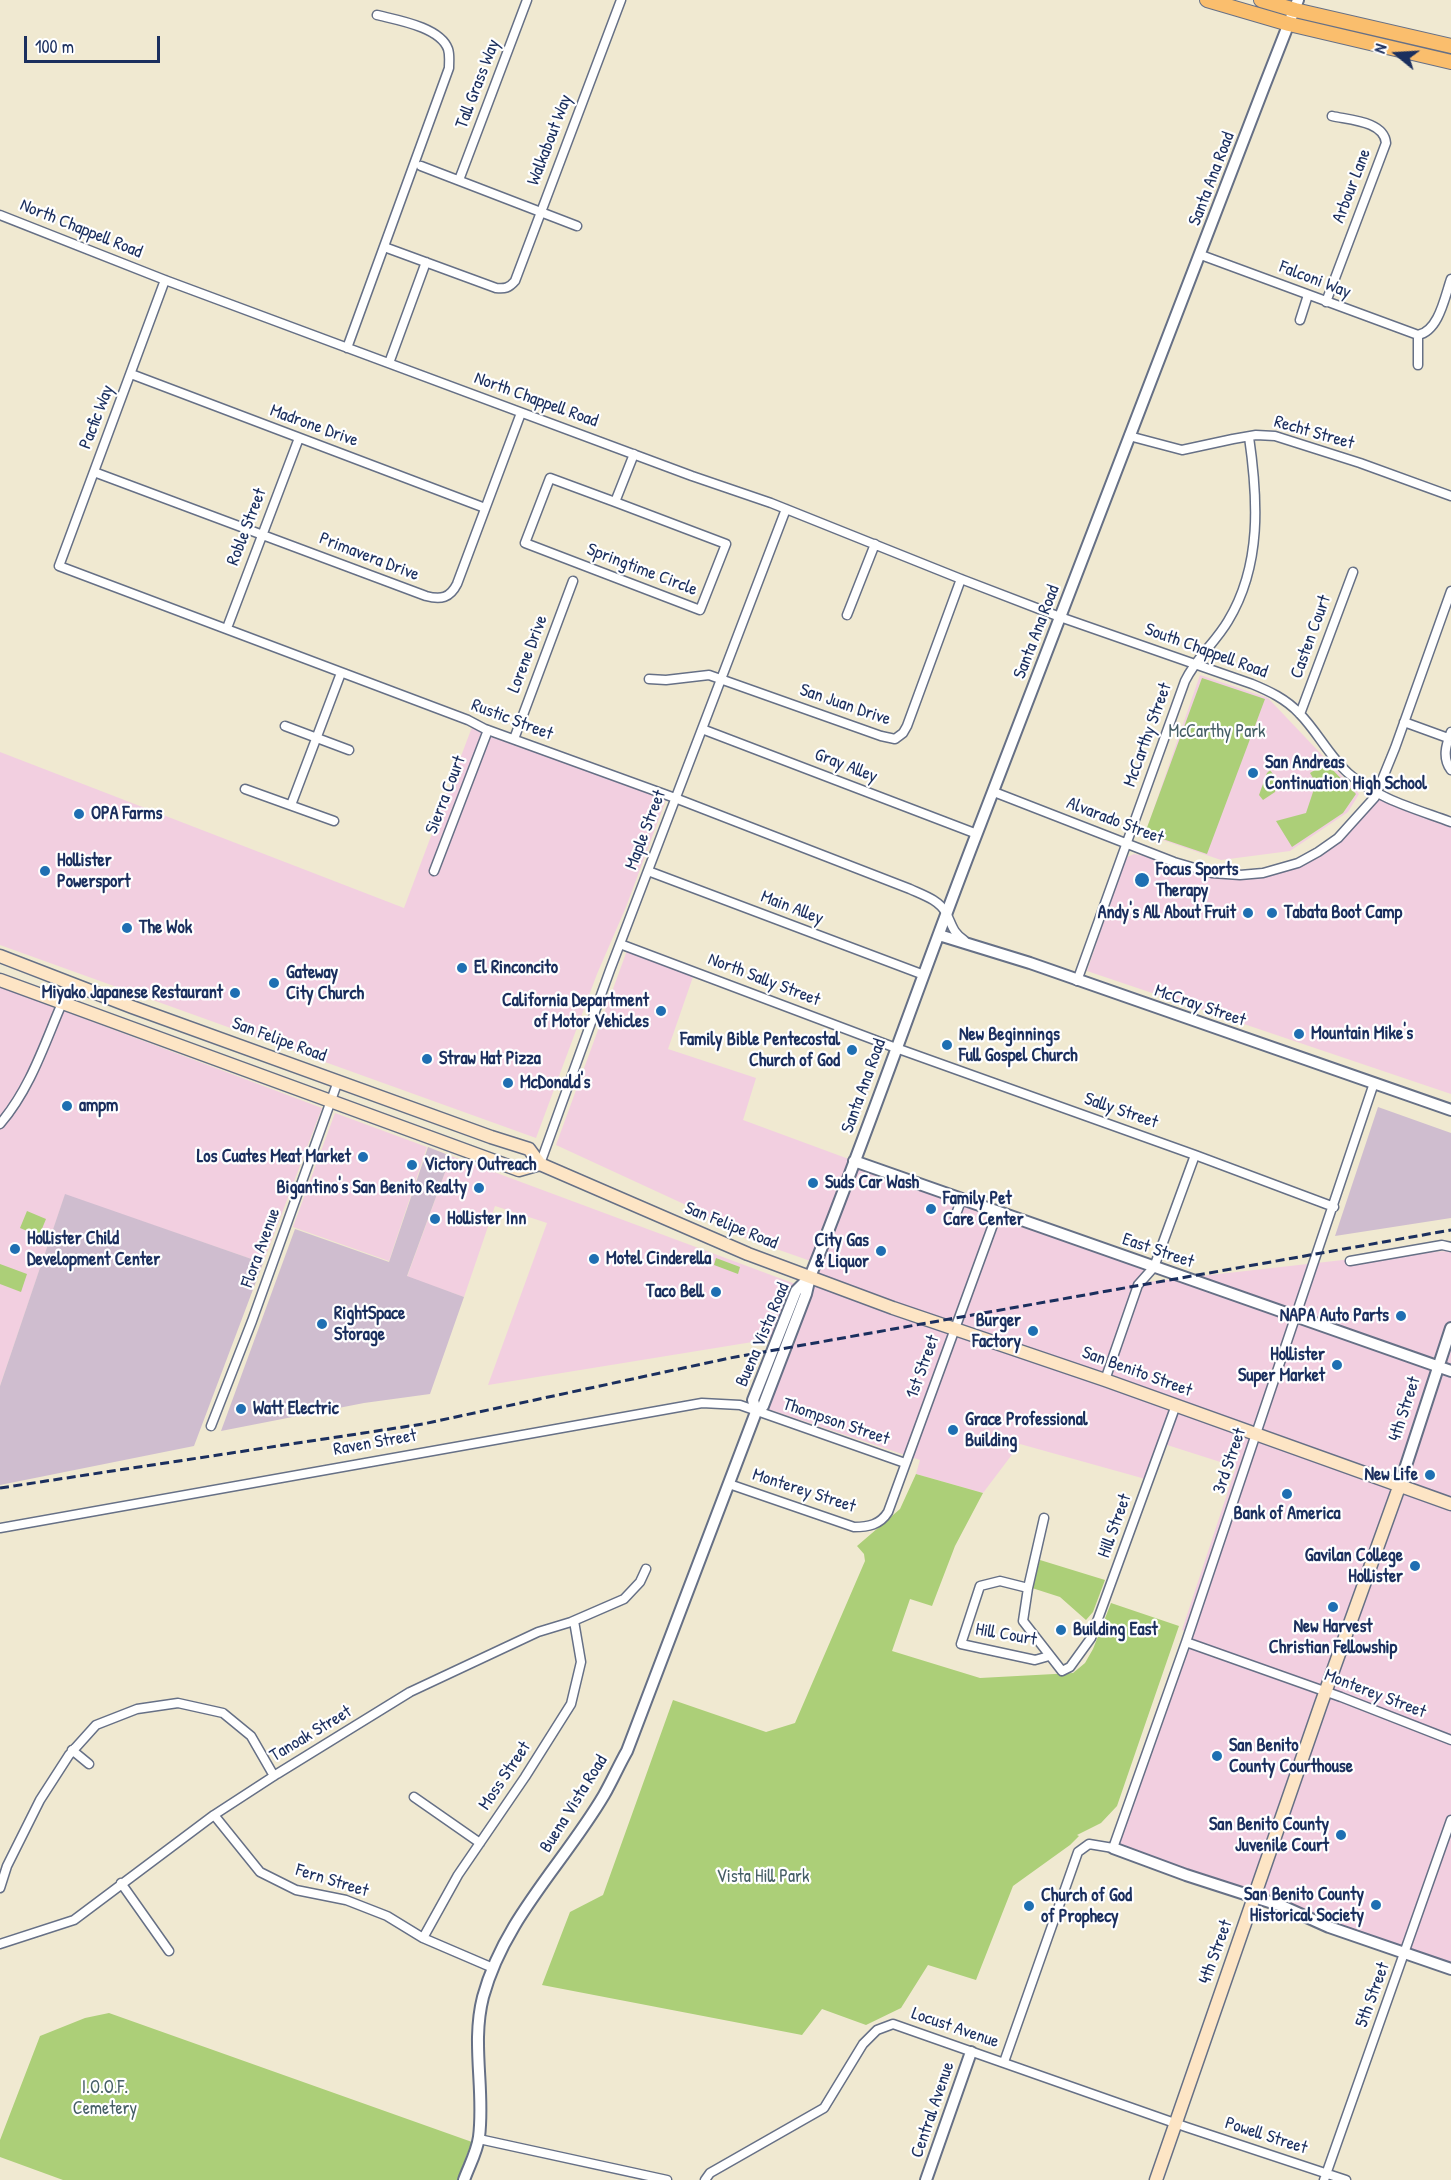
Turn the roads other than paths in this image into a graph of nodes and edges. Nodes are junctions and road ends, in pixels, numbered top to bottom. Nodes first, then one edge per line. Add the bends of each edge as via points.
1 (527, 0) edge
2 (621, 0) edge
3 (1207, 0) edge
4 (1261, 0) edge
5 (1297, 5) edge
6 (377, 15) dead end
7 (1289, 24) junction
8 (1451, 46) edge
9 (1451, 62) edge
10 (1332, 116) dead end
11 (421, 166) dead end
12 (459, 180) junction
13 (540, 212) junction
14 (0, 215) edge
15 (577, 226) dead end
16 (387, 248) dead end
17 (1201, 255) junction
18 (426, 262) junction
19 (1451, 279) edge
20 (165, 280) junction
21 (1308, 295) junction
22 (1326, 302) junction
23 (1300, 320) dead end
24 (1418, 335) junction
25 (346, 348) junction
26 (388, 363) junction
27 (1418, 365) dead end
28 (131, 374) junction
29 (521, 413) junction
30 (1129, 436) junction
31 (1250, 436) junction
32 (299, 438) junction
33 (634, 454) junction
34 (94, 472) junction
35 (1451, 496) edge
36 (615, 502) junction
37 (485, 508) junction
38 (786, 509) junction
39 (262, 534) junction
40 (875, 544) junction
41 (59, 566) joint
42 (1353, 572) dead end
43 (961, 579) junction
44 (573, 581) dead end
45 (1451, 591) edge
46 (1448, 609) edge
47 (847, 615) dead end
48 (1060, 616) junction
49 (227, 628) junction
50 (1194, 663) junction
51 (341, 673) junction
52 (650, 679) dead end
53 (722, 679) junction
54 (1300, 714) junction
55 (1404, 722) junction
56 (285, 726) dead end
57 (702, 729) junction
58 (488, 730) junction
59 (1450, 735) edge
60 (316, 738) junction
61 (514, 739) junction
62 (349, 750) dead end
63 (1451, 770) edge
64 (245, 789) dead end
65 (994, 792) junction
66 (1376, 792) junction
67 (675, 798) junction
68 (291, 805) junction
69 (334, 821) dead end
70 (1451, 822) edge
71 (977, 834) junction
72 (1127, 844) junction
73 (434, 871) dead end
74 (648, 871) junction
75 (947, 914) junction
76 (939, 935) junction
77 (620, 944) junction
78 (972, 945) junction
79 (0, 956) edge
80 (924, 975) junction
81 (0, 980) edge
82 (1077, 981) junction
83 (71, 983) junction
84 (61, 1003) junction
85 (896, 1048) junction
86 (338, 1081) junction
87 (1374, 1083) junction
88 (331, 1102) junction
89 (1451, 1110) edge
90 (0, 1124) edge
91 (1195, 1155) junction
92 (854, 1161) junction
93 (540, 1164) junction
94 (962, 1198) junction
95 (1334, 1207) junction
96 (998, 1211) junction
97 (955, 1217) dead end
98 (1451, 1247) edge
99 (1350, 1261) dead end
100 (1154, 1267) junction
101 (810, 1277) junction
102 (1297, 1316) junction
103 (955, 1328) junction
104 (1451, 1328) edge
105 (1438, 1367) junction
106 (1451, 1371) edge
107 (1105, 1380) junction
108 (1176, 1406) junction
109 (756, 1412) junction
110 (211, 1426) dead end
111 (1256, 1434) junction
112 (905, 1463) junction
113 (729, 1484) junction
114 (1399, 1487) junction
115 (1451, 1504) edge
116 (1044, 1518) dead end
117 (870, 1526) joint
118 (0, 1528) edge
119 (646, 1569) dead end
120 (1028, 1588) junction
121 (574, 1621) junction
122 (1186, 1641) junction
123 (1049, 1656) junction
124 (1062, 1671) joint
125 (1326, 1692) junction
126 (1451, 1740) edge
127 (72, 1750) junction
128 (89, 1764) dead end
129 (274, 1776) junction
130 (414, 1797) dead end
131 (214, 1815) junction
132 (1451, 1820) edge
133 (480, 1843) junction
134 (1113, 1848) junction
135 (122, 1883) junction
136 (0, 1888) edge
137 (1255, 1897) junction
138 (423, 1938) junction
139 (0, 1944) edge
140 (169, 1951) dead end
141 (1405, 1953) junction
142 (493, 1968) junction
143 (1451, 1969) edge
144 (971, 2052) junction
145 (1004, 2062) junction
146 (1176, 2122) junction
147 (479, 2139) junction
148 (1326, 2177) edge
149 (464, 2180) edge
150 (667, 2180) edge
151 (705, 2180) edge
152 (926, 2180) edge
153 (1156, 2180) edge
154 (1346, 2180) edge

1 - 12 street, Tall Grass Way
2 - 13 street, Walkabout Way
3 - 7 main road
4 - 5 main road
5 - 7 street, Santa Ana Road
5 - 8 main road
6 - 25 street via 440,37 448,49 449,68
7 - 9 main road
7 - 17 street, Santa Ana Road
10 - 22 street, Arbour Lane via 1377,127 1384,133 1386,143
11 - 12 street
12 - 13 street
13 - 15 street
13 - 18 street, Walkabout Way via 515,281 506,288 496,288
14 - 20 street, North Chappell Road
16 - 18 street
17 - 21 street, Falconi Way
17 - 30 street, Santa Ana Road
18 - 26 street
19 - 24 street via 1432,327
20 - 25 street, North Chappell Road
20 - 28 street, Pacfic Way
21 - 22 street, Falconi Way
21 - 23 street
22 - 24 street, Falconi Way
24 - 27 street
25 - 26 street, North Chappell Road
26 - 29 street, North Chappell Road
28 - 32 street, Madrone Drive
28 - 34 street, Pacfic Way
29 - 33 street, North Chappell Road
29 - 37 street, Primavera Drive
30 - 31 street, Recht Street via 1182,450
30 - 48 street, Santa Ana Road
31 - 35 street, Recht Street via 1293,441
31 - 50 street, McCarthy Street via 1256,513 1250,565 1228,622
32 - 37 street, Madrone Drive
32 - 39 street, Roble Street
33 - 36 street
33 - 38 street, North Chappell Road
34 - 39 street, Primavera Drive
34 - 41 street, Pacfic Way
36 - 36 street, Springtime Circle via 550,478 525,543 700,610 726,544
37 - 39 street, Primavera Drive via 454,590 439,599
38 - 40 street, North Chappell Road
38 - 53 street, Maple Street
39 - 49 street, Roble Street
40 - 43 street, North Chappell Road
40 - 47 street
41 - 49 street, Rustic Street
42 - 54 street, Casten Court
43 - 48 street, North Chappell Road
43 - 53 street, San Juan Drive via 907,726 899,737 881,736
44 - 61 street, Lorene Drive
45 - 46 street, Alvarado Street
46 - 55 street, Alvarado Street
48 - 50 street, South Chappell Road
48 - 65 street, Santa Ana Road
49 - 51 street, Rustic Street
50 - 54 street, South Chappell Road via 1270,692
50 - 72 street, McCarthy Street
51 - 58 street, Rustic Street
51 - 60 street
52 - 53 street via 709,675
53 - 57 street, Maple Street
54 - 66 street, South Chappell Road via 1348,773
55 - 59 street
55 - 66 street, Alvarado Street
56 - 60 street
57 - 67 street, Maple Street
57 - 71 street, Gray Alley
58 - 61 street, Rustic Street
58 - 73 street, Sierra Court
59 - 63 street via 1445,759
60 - 62 street
60 - 68 street
61 - 67 street, Rustic Street
64 - 68 street
65 - 71 street, Santa Ana Road
65 - 72 street, Alvarado Street
66 - 70 street, South Chappell Road
66 - 72 street, Alvarado Street via 1338,837 1309,857 1276,870 1240,875 1214,873
67 - 74 street, Maple Street
67 - 75 street, Rustic Street via 910,889 934,900
68 - 69 street
71 - 75 street, Santa Ana Road
72 - 82 street, McCarthy Street
74 - 77 street, Maple Street
74 - 80 street, Main Alley
75 - 76 street, Santa Ana Road
75 - 78 street, Rustic Street via 955,934
76 - 78 street, McCray Street
76 - 80 street, Santa Ana Road
77 - 85 street, North Sally Street
77 - 93 street, Maple Street
78 - 82 street, McCray Street
79 - 83 main road, San Felipe Road
80 - 85 street, Santa Ana Road
81 - 84 main road, San Felipe Road
82 - 87 street, McCray Street
83 - 84 street
83 - 86 main road, San Felipe Road
84 - 88 main road, San Felipe Road
84 - 90 street via 31,1077
85 - 91 street, Sally Street
85 - 92 street, Santa Ana Road
86 - 88 street, Flora Avenue
86 - 93 main road, San Felipe Road via 529,1149
87 - 89 street, McCray Street
87 - 95 street, 3rd Street
88 - 93 main road, San Felipe Road via 519,1170
88 - 110 street, Flora Avenue
91 - 95 street, Sally Street
91 - 100 street
92 - 94 street, East Street
92 - 101 street, Santa Ana Road
93 - 101 main road, San Felipe Road
94 - 96 street, East Street
94 - 97 street
95 - 102 street, 3rd Street
96 - 100 street, East Street
96 - 103 street, 1st Street
98 - 99 street via 1442,1245
100 - 102 street, East Street
100 - 107 street via 1138,1285
101 - 103 main road, San Benito Street
101 - 109 street, Buena Vista Road via 763,1406
102 - 105 street, East Street
102 - 111 street, 3rd Street
103 - 107 main road, San Benito Street
103 - 112 street, 1st Street
104 - 105 street, 4th Street
105 - 106 street, East Street
105 - 114 street, 4th Street
107 - 108 main road, San Benito Street
108 - 111 main road, San Benito Street
108 - 124 street, Hill Street via 1091,1638 1070,1667
109 - 112 street, Thompson Street
109 - 113 street, Buena Vista Road
109 - 118 street, Raven Street via 740,1405 702,1403
111 - 114 main road, San Benito Street
111 - 122 street, 3rd Street
112 - 117 street, 1st Street via 888,1512
113 - 117 street, Monterey Street via 843,1524
113 - 142 street, Buena Vista Road via 627,1751 603,1796 509,1934
114 - 115 main road, San Benito Street
114 - 125 main road, 4th Street
116 - 120 street, Hill Court
119 - 121 street, Tanoak Street via 624,1599
120 - 123 street, Hill Court via 1023,1622
120 - 123 street, Hill Court via 1000,1581 980,1586 961,1644 1035,1660
121 - 129 street, Tanoak Street via 538,1632 410,1692
121 - 133 street, Moss Street via 581,1662 571,1704
122 - 125 street, Monterey Street
122 - 134 street, 3rd Street
123 - 124 street, Hill Court
125 - 126 street, Monterey Street
125 - 137 main road, 4th Street
127 - 128 street
127 - 129 street via 96,1725 137,1709 178,1703 223,1713 251,1736
127 - 136 street via 40,1800
129 - 131 street, Tanoak Street
130 - 133 street
131 - 135 street, Tanoak Street
131 - 138 street, Fern Street via 260,1872 296,1890 346,1900 387,1916
132 - 141 street, 5th Street
133 - 138 street, Moss Street
134 - 137 street
134 - 145 street via 1089,1844 1078,1852
135 - 139 street, Tanoak Street via 74,1920
135 - 140 street
137 - 141 street
137 - 146 main road, 4th Street
138 - 142 street, Fern Street
141 - 143 street
141 - 148 street, 5th Street
142 - 147 street, Buena Vista Road via 478,2021
144 - 145 street, Locust Avenue
144 - 151 street, Locust Avenue via 903,2026 884,2026 862,2044 824,2108 710,2173
144 - 152 street, Central Avenue
145 - 146 street, Locust Avenue
146 - 148 street, Powell Street
146 - 153 main road, 4th Street
147 - 149 street, Buena Vista Road
147 - 150 street
148 - 154 street, Powell Street

